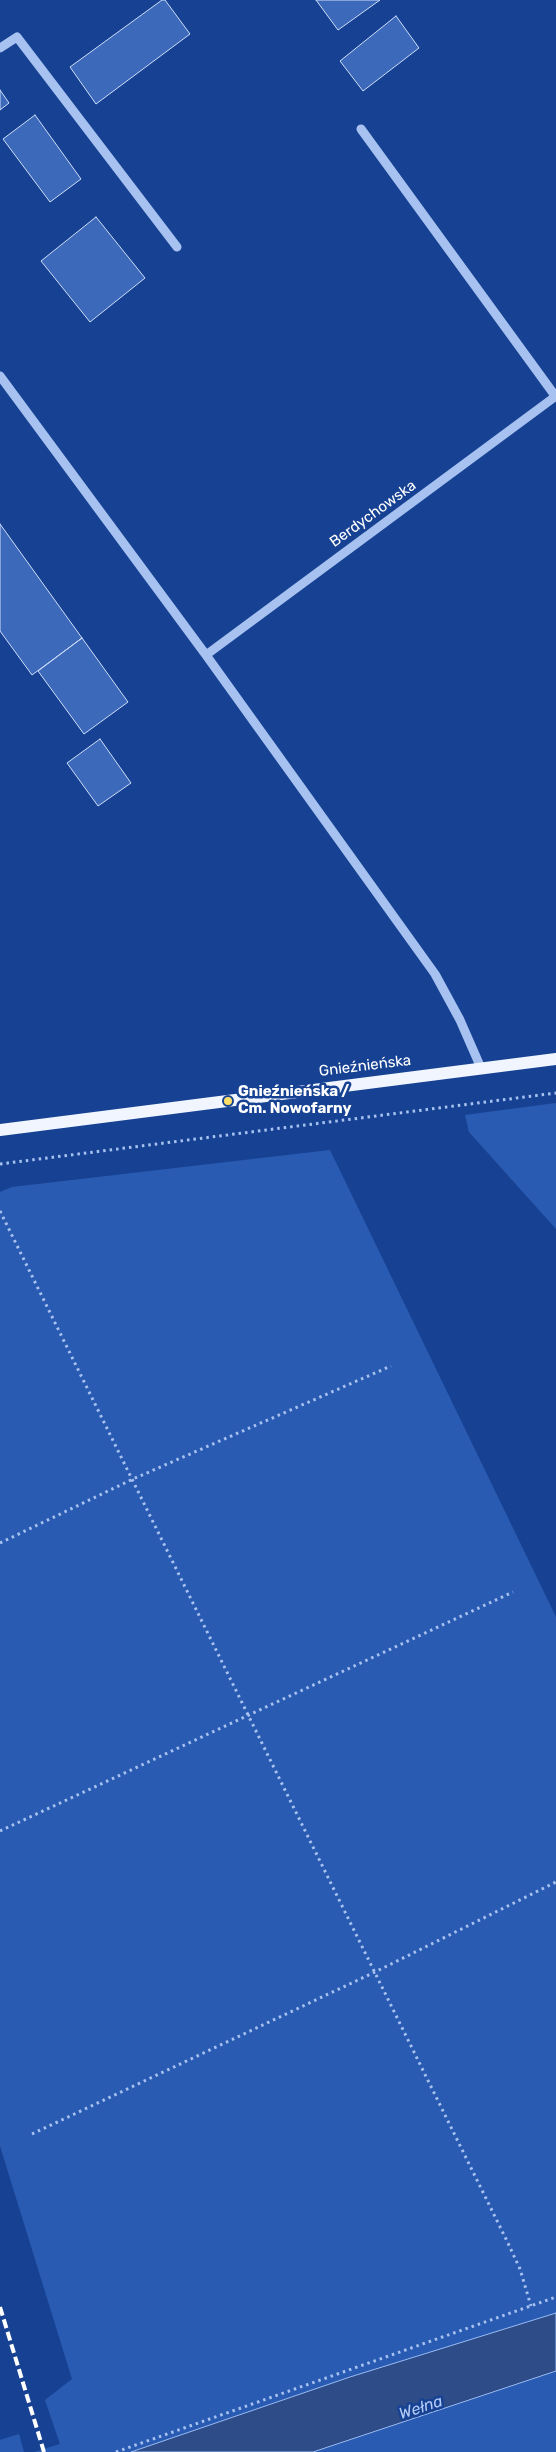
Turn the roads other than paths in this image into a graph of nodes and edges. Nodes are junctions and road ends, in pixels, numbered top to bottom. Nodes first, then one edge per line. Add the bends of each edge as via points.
1 (0, 48) edge
2 (361, 130) dead end
3 (177, 247) dead end
4 (0, 376) edge
5 (556, 397) edge
6 (206, 655) junction
7 (556, 1059) edge
8 (481, 1068) junction
9 (0, 1130) edge

1 - 3 street via 17,37
2 - 5 street
4 - 6 street
5 - 6 street, Berdychowska
6 - 8 street via 436,974
7 - 8 main road, Gnieźnieńska
8 - 9 main road, Gnieźnieńska

